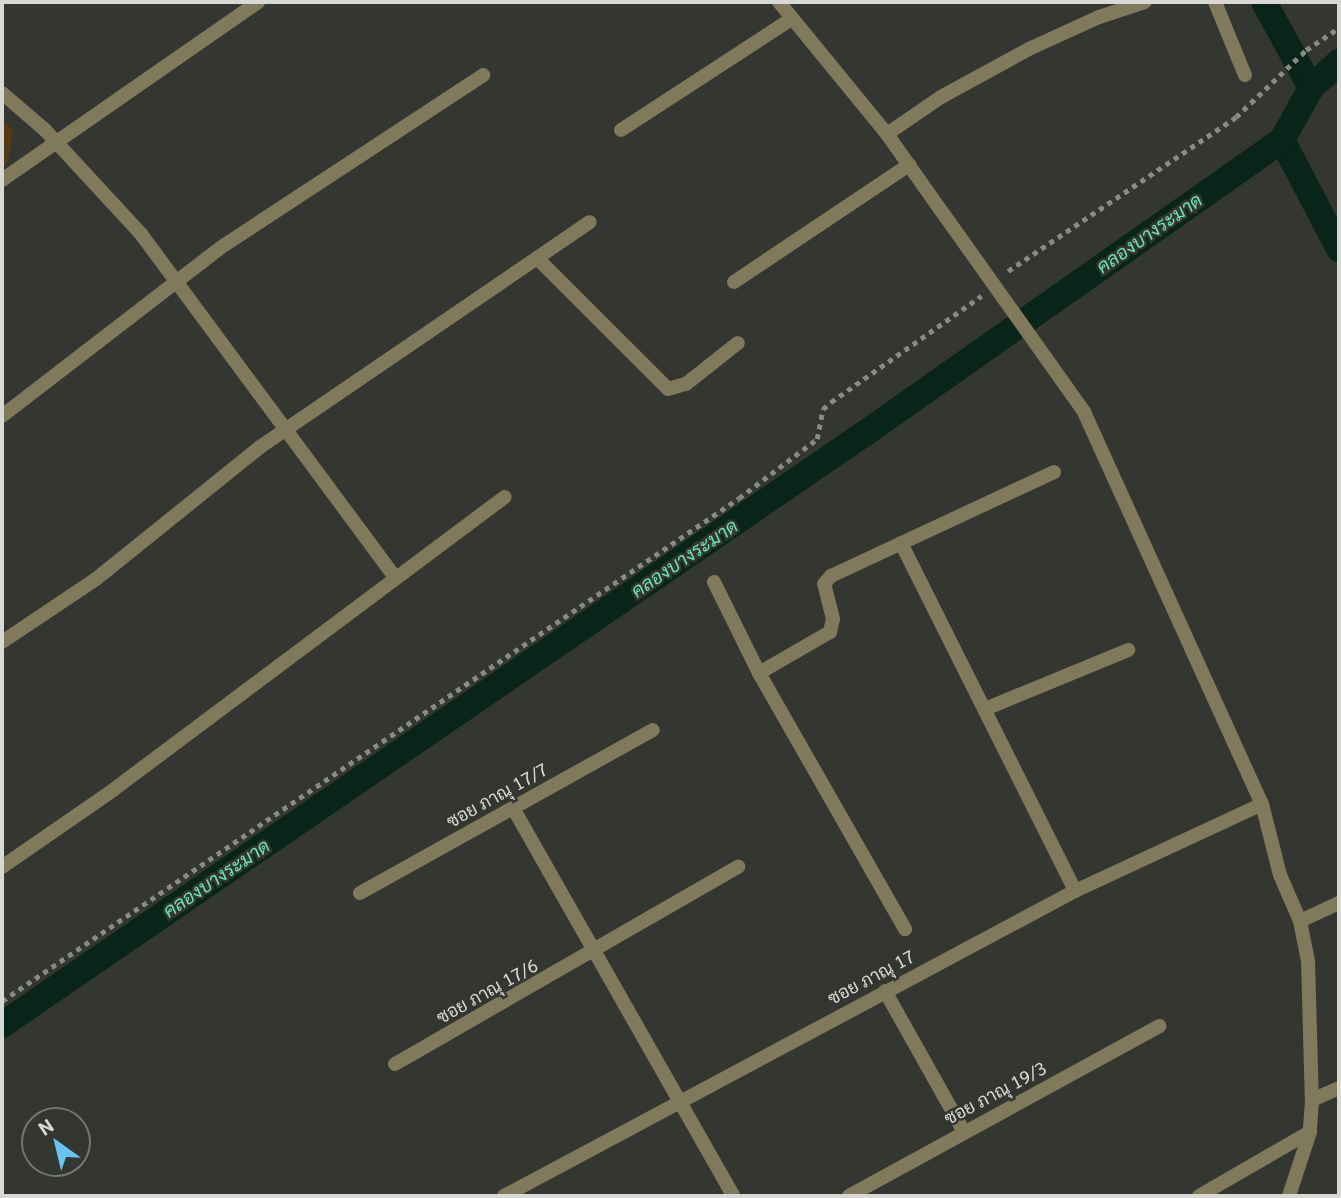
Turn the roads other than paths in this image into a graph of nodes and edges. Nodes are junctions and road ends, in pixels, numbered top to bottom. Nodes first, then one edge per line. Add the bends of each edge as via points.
1 (258, 2) edge
2 (779, 2) edge
3 (1144, 2) edge
4 (1215, 2) edge
5 (791, 19) junction
6 (483, 75) dead end
7 (1245, 75) dead end
8 (2, 93) edge
9 (621, 130) dead end
10 (887, 134) junction
11 (56, 142) junction
12 (909, 165) junction
13 (2, 180) edge
14 (590, 222) dead end
15 (537, 258) junction
16 (176, 282) junction
17 (734, 282) dead end
18 (738, 343) dead end
19 (2, 416) edge
20 (287, 429) junction
21 (1054, 472) dead end
22 (504, 497) dead end
23 (901, 542) junction
24 (395, 577) junction
25 (714, 582) dead end
26 (2, 642) edge
27 (1128, 650) dead end
28 (759, 673) junction
29 (985, 709) junction
30 (653, 730) dead end
31 (1262, 803) junction
32 (513, 808) junction
33 (2, 867) edge
34 (738, 867) dead end
35 (1075, 891) junction
36 (360, 893) dead end
37 (1339, 903) edge
38 (1300, 921) junction
39 (905, 929) dead end
40 (597, 951) junction
41 (885, 991) junction
42 (1160, 1026) dead end
43 (395, 1064) dead end
44 (1339, 1087) edge
45 (1312, 1100) junction
46 (681, 1101) junction
47 (964, 1132) junction
48 (1310, 1132) junction
49 (503, 1196) edge
50 (733, 1196) edge
51 (849, 1196) edge
52 (1199, 1196) edge
53 (1289, 1196) edge

1 - 11 street
2 - 5 street
3 - 10 street via 1099,16 1031,48 941,97
4 - 7 street
5 - 9 street
5 - 10 street
6 - 16 street
8 - 11 street
10 - 12 street
11 - 13 street
11 - 16 street via 141,234
12 - 17 street
12 - 31 street, bridge via 1084,412
14 - 15 street
15 - 18 street via 668,389 686,384
15 - 20 street
16 - 19 street
16 - 20 street
20 - 24 street
20 - 26 street via 96,579
21 - 23 street
22 - 24 street
23 - 28 street via 831,576 824,584 833,620 830,632
23 - 29 street
24 - 33 street via 113,790
25 - 28 street
27 - 29 street
28 - 39 street
29 - 35 street
30 - 32 street, ซอย ภาณุ 17/7
31 - 35 street, ซอย ภาณุ 17
31 - 38 street via 1280,875
32 - 36 street, ซอย ภาณุ 17/7
32 - 40 street
34 - 40 street, ซอย ภาณุ 17/6
35 - 41 street, ซอย ภาณุ 17
37 - 38 street
38 - 45 street via 1308,971
40 - 43 street, ซอย ภาณุ 17/6
40 - 46 street
41 - 46 street, ซอย ภาณุ 17
41 - 47 street
42 - 47 street, ซอย ภาณุ 19/3
44 - 45 street
45 - 48 street
46 - 49 street, ซอย ภาณุ 17
46 - 50 street
47 - 51 street, ซอย ภาณุ 19/3
48 - 52 street
48 - 53 street

